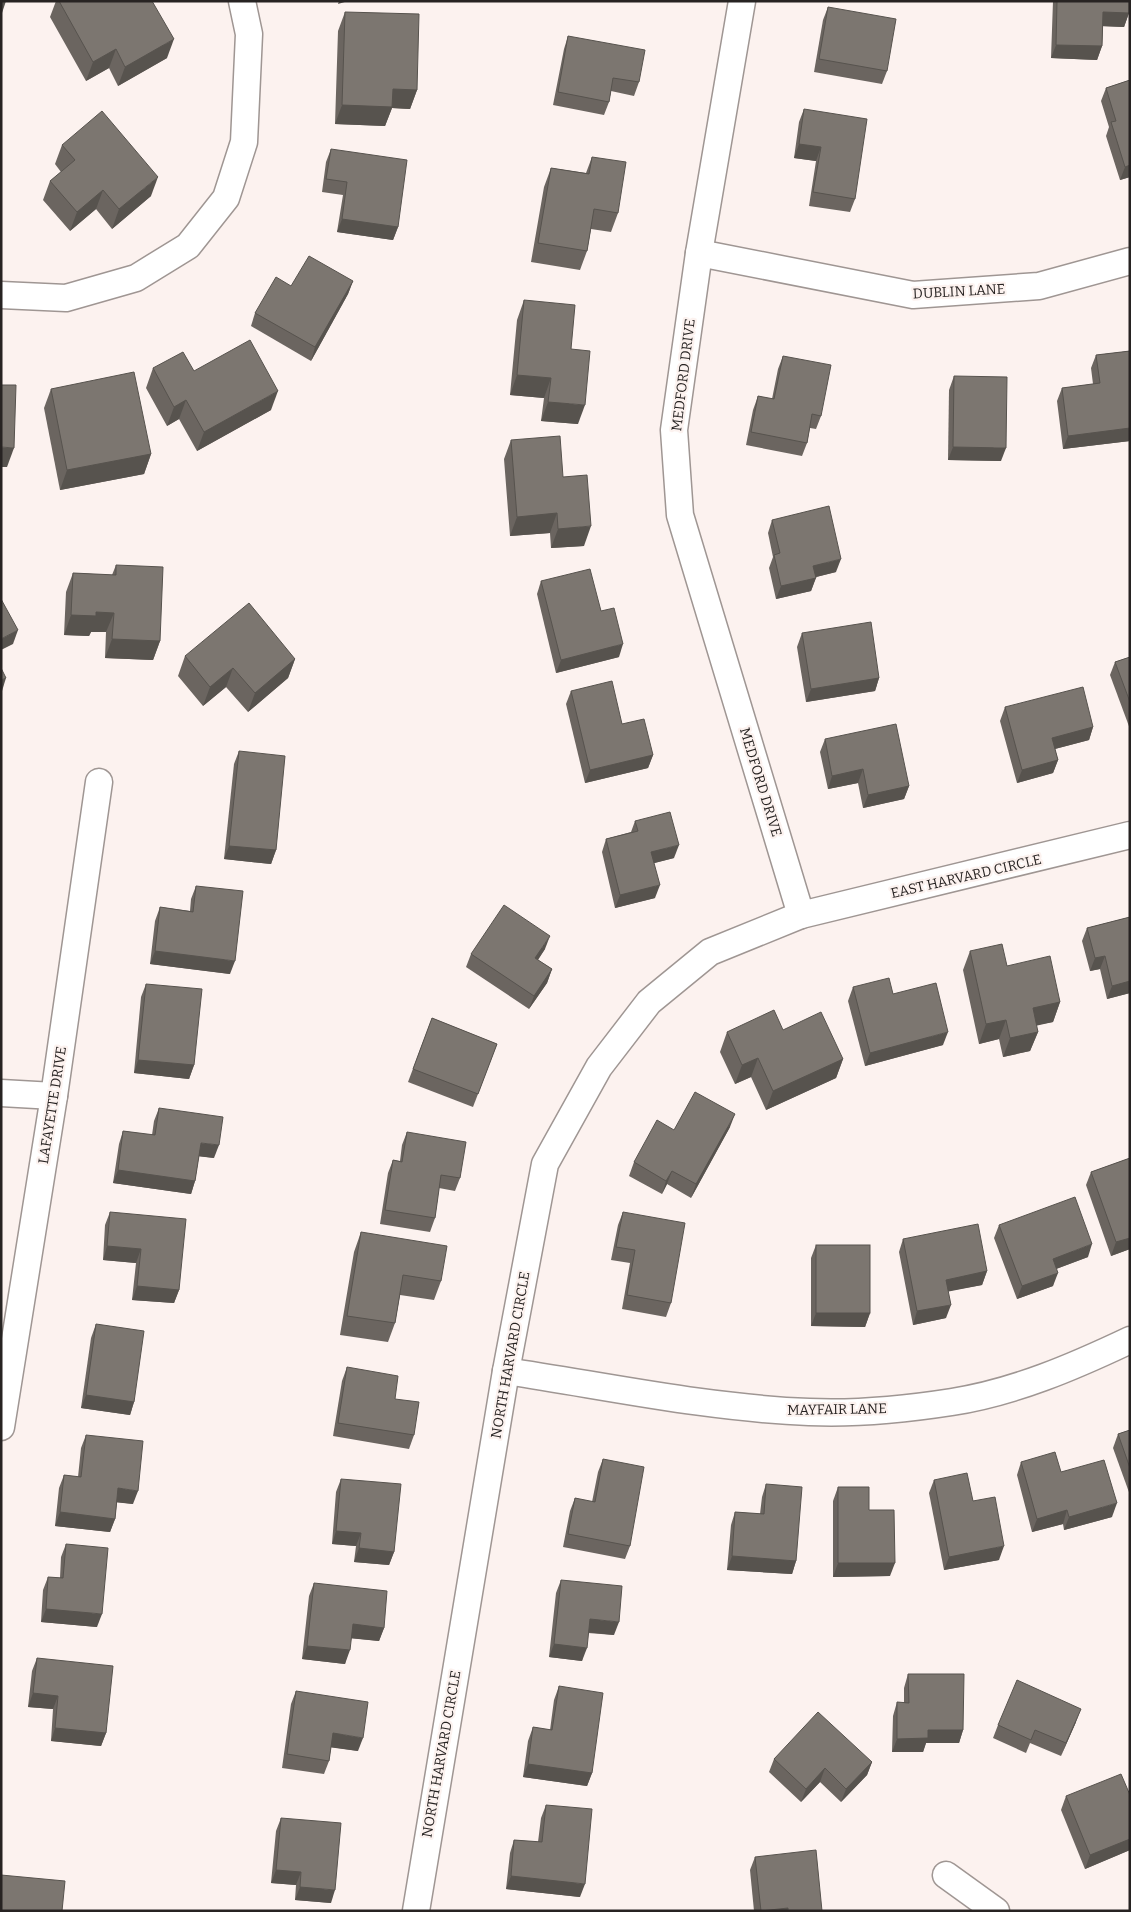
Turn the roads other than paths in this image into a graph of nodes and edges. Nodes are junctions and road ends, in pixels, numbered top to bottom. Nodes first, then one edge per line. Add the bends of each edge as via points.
1 (242, 1) edge
2 (742, 1) edge
3 (699, 253) junction
4 (1130, 262) edge
5 (1, 295) edge
6 (99, 782) dead end
7 (1130, 835) edge
8 (801, 915) junction
9 (1, 1094) edge
10 (54, 1096) junction
11 (1130, 1340) edge
12 (506, 1371) junction
13 (1, 1428) edge
14 (946, 1875) dead end
15 (416, 1911) edge
16 (996, 1911) edge

1 - 5 street via 249,34 244,142 226,198 188,246 136,278 66,298
2 - 3 street, MEDFORD DRIVE
3 - 4 street, DUBLIN LANE via 912,295 1039,286
3 - 8 street, MEDFORD DRIVE via 674,430 680,514
6 - 10 street, LAFAYETTE DRIVE
7 - 8 street, EAST HARVARD CIRCLE
8 - 12 street, NORTH HARVARD CIRCLE via 710,952 650,1002 599,1067 545,1164
9 - 10 street
10 - 13 street, LAFAYETTE DRIVE
11 - 12 street, MAYFAIR LANE via 1069,1368 1014,1386 953,1402 893,1408 810,1412 718,1404
12 - 15 street, NORTH HARVARD CIRCLE
14 - 16 street

